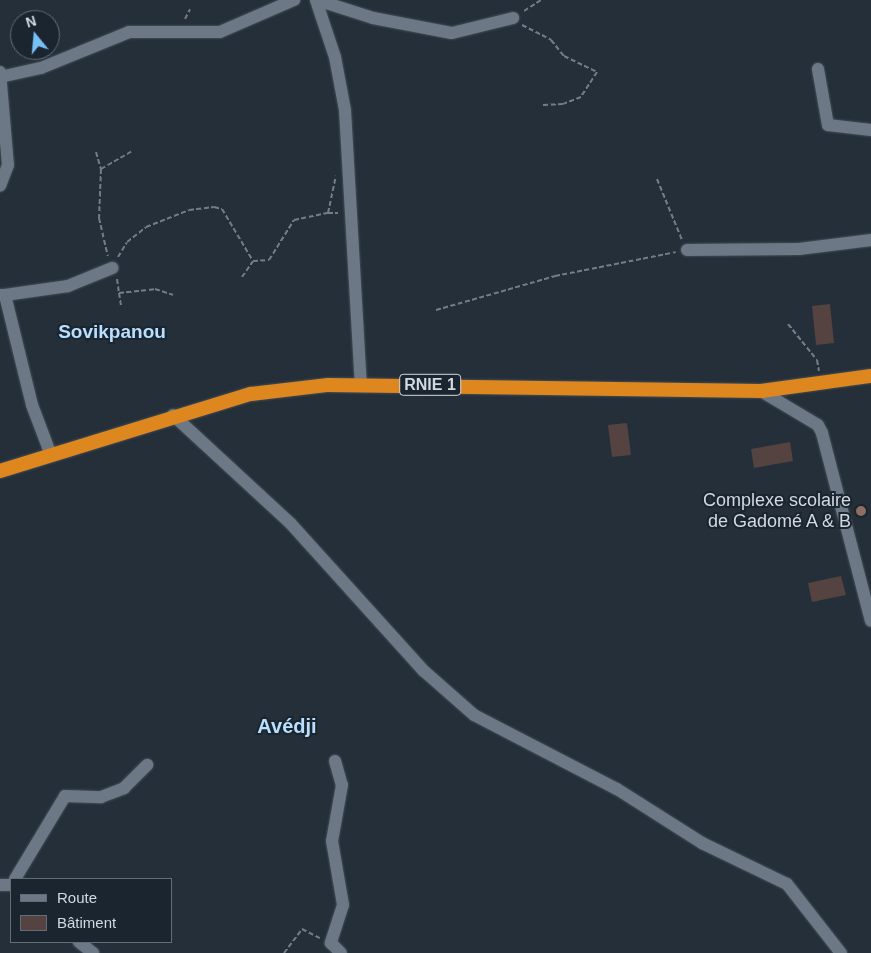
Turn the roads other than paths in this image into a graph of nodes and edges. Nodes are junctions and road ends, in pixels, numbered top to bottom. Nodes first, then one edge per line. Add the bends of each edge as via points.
1 (294, 0) edge
2 (317, 0) edge
3 (513, 18) road end
4 (818, 69) dead end
5 (1, 75) edge
6 (871, 130) edge
7 (0, 186) edge
8 (871, 240) edge
9 (687, 250) road end
10 (112, 268) road end
11 (3, 295) edge
12 (871, 376) edge
13 (361, 384) junction
14 (761, 391) junction
15 (172, 415) junction
16 (51, 455) junction
17 (0, 471) edge
18 (871, 621) edge
19 (335, 761) dead end
20 (147, 765) dead end
21 (17, 878) edge
22 (80, 943) edge
23 (93, 953) edge
24 (342, 953) edge
25 (841, 953) edge

1 - 5 street via 220,32 129,32 41,68
2 - 3 street via 373,18 452,33
2 - 13 street via 335,57 345,110
4 - 6 street via 828,124
5 - 7 street via 8,165
8 - 9 street via 790,249
10 - 11 street via 68,286
11 - 16 street via 32,405
12 - 14 highway, RNIE 1
13 - 14 highway, RNIE 1
13 - 15 highway, RNIE 1 via 251,394
14 - 18 street via 818,425 822,433
15 - 16 highway, RNIE 1
15 - 25 street via 290,524 421,667 474,715 618,789 702,843 787,884
16 - 17 highway, RNIE 1
19 - 24 street via 342,785 332,841 343,905 331,943
20 - 21 street via 124,788 101,797 65,796
22 - 23 street

